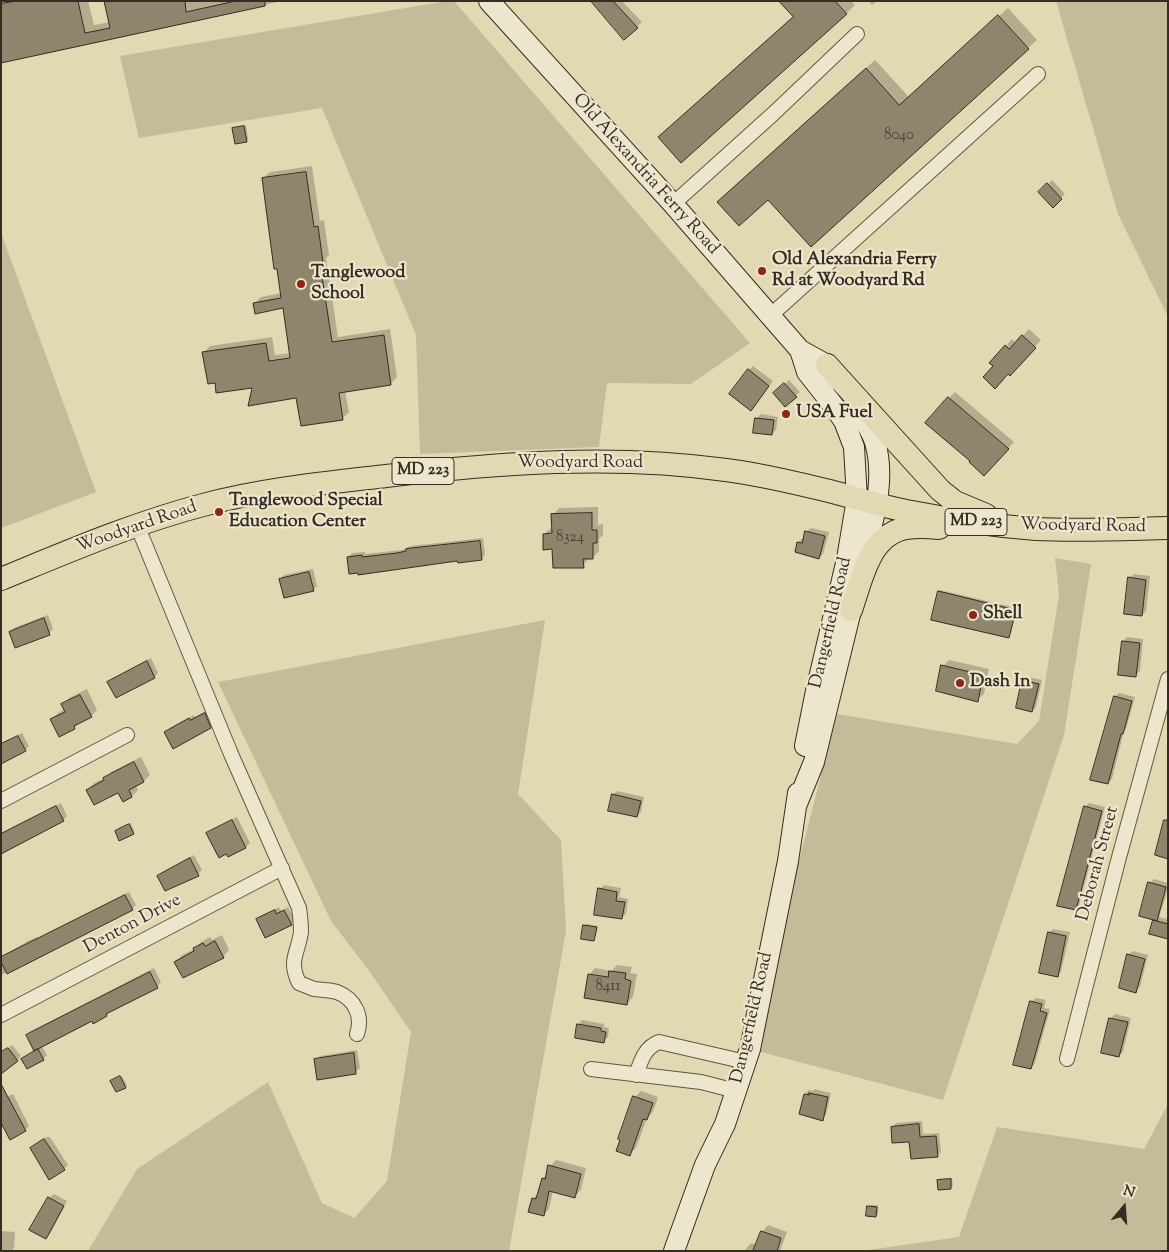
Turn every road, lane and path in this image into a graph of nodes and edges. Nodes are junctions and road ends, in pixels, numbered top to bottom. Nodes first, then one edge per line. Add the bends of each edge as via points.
1 (489, 1) edge
2 (857, 34) dead end
3 (1038, 74) dead end
4 (673, 204) junction
5 (770, 316) junction
6 (800, 350) junction
7 (827, 365) junction
8 (867, 501) junction
9 (137, 525) junction
10 (1018, 526) junction
11 (1168, 528) edge
12 (1, 579) edge
13 (851, 610) junction
14 (1168, 679) edge
15 (1166, 699) edge
16 (126, 735) dead end
17 (1, 801) edge
18 (796, 806) junction
19 (282, 868) junction
20 (1, 1015) edge
21 (357, 1034) dead end
22 (1067, 1059) dead end
23 (746, 1062) junction
24 (591, 1069) dead end
25 (636, 1075) junction
26 (736, 1091) junction
27 (674, 1251) edge

1 - 4 street, Old Alexandria Ferry Road
2 - 4 street
3 - 5 street
4 - 5 street, Old Alexandria Ferry Road
5 - 6 street, Old Alexandria Ferry Road
6 - 7 street, Old Alexandria Ferry Road
6 - 8 street, Old Alexandria Ferry Road via 807,372 844,422 854,447
7 - 8 street, Old Alexandria Ferry Road via 875,441 880,477
7 - 10 main road via 940,490 955,502
8 - 9 main road, Woodyard Road / MD 223 via 724,469 646,463 550,462 442,469 283,489 203,505
8 - 10 main road, Woodyard Road / MD 223 via 952,519
8 - 13 street, Dangerfield Road
8 - 18 street, Dangerfield Road via 847,559 816,691
9 - 12 main road, Woodyard Road / MD 223
9 - 19 street
10 - 11 main road, Woodyard Road / MD 223 via 1092,530
10 - 13 main road via 923,527 894,532 875,547 868,559
13 - 18 street, Dangerfield Road via 814,762
14 - 15 street, Deborah Street
15 - 22 street, Deborah Street via 1118,861
16 - 17 street
18 - 23 street, Dangerfield Road via 788,861
19 - 20 street, Denton Drive
19 - 21 street via 300,916 294,972 299,983 336,992 350,1000 360,1020
23 - 25 street via 659,1042 645,1053
23 - 26 street, Dangerfield Road
24 - 25 street
25 - 26 street via 691,1081
26 - 27 street, Dangerfield Road

